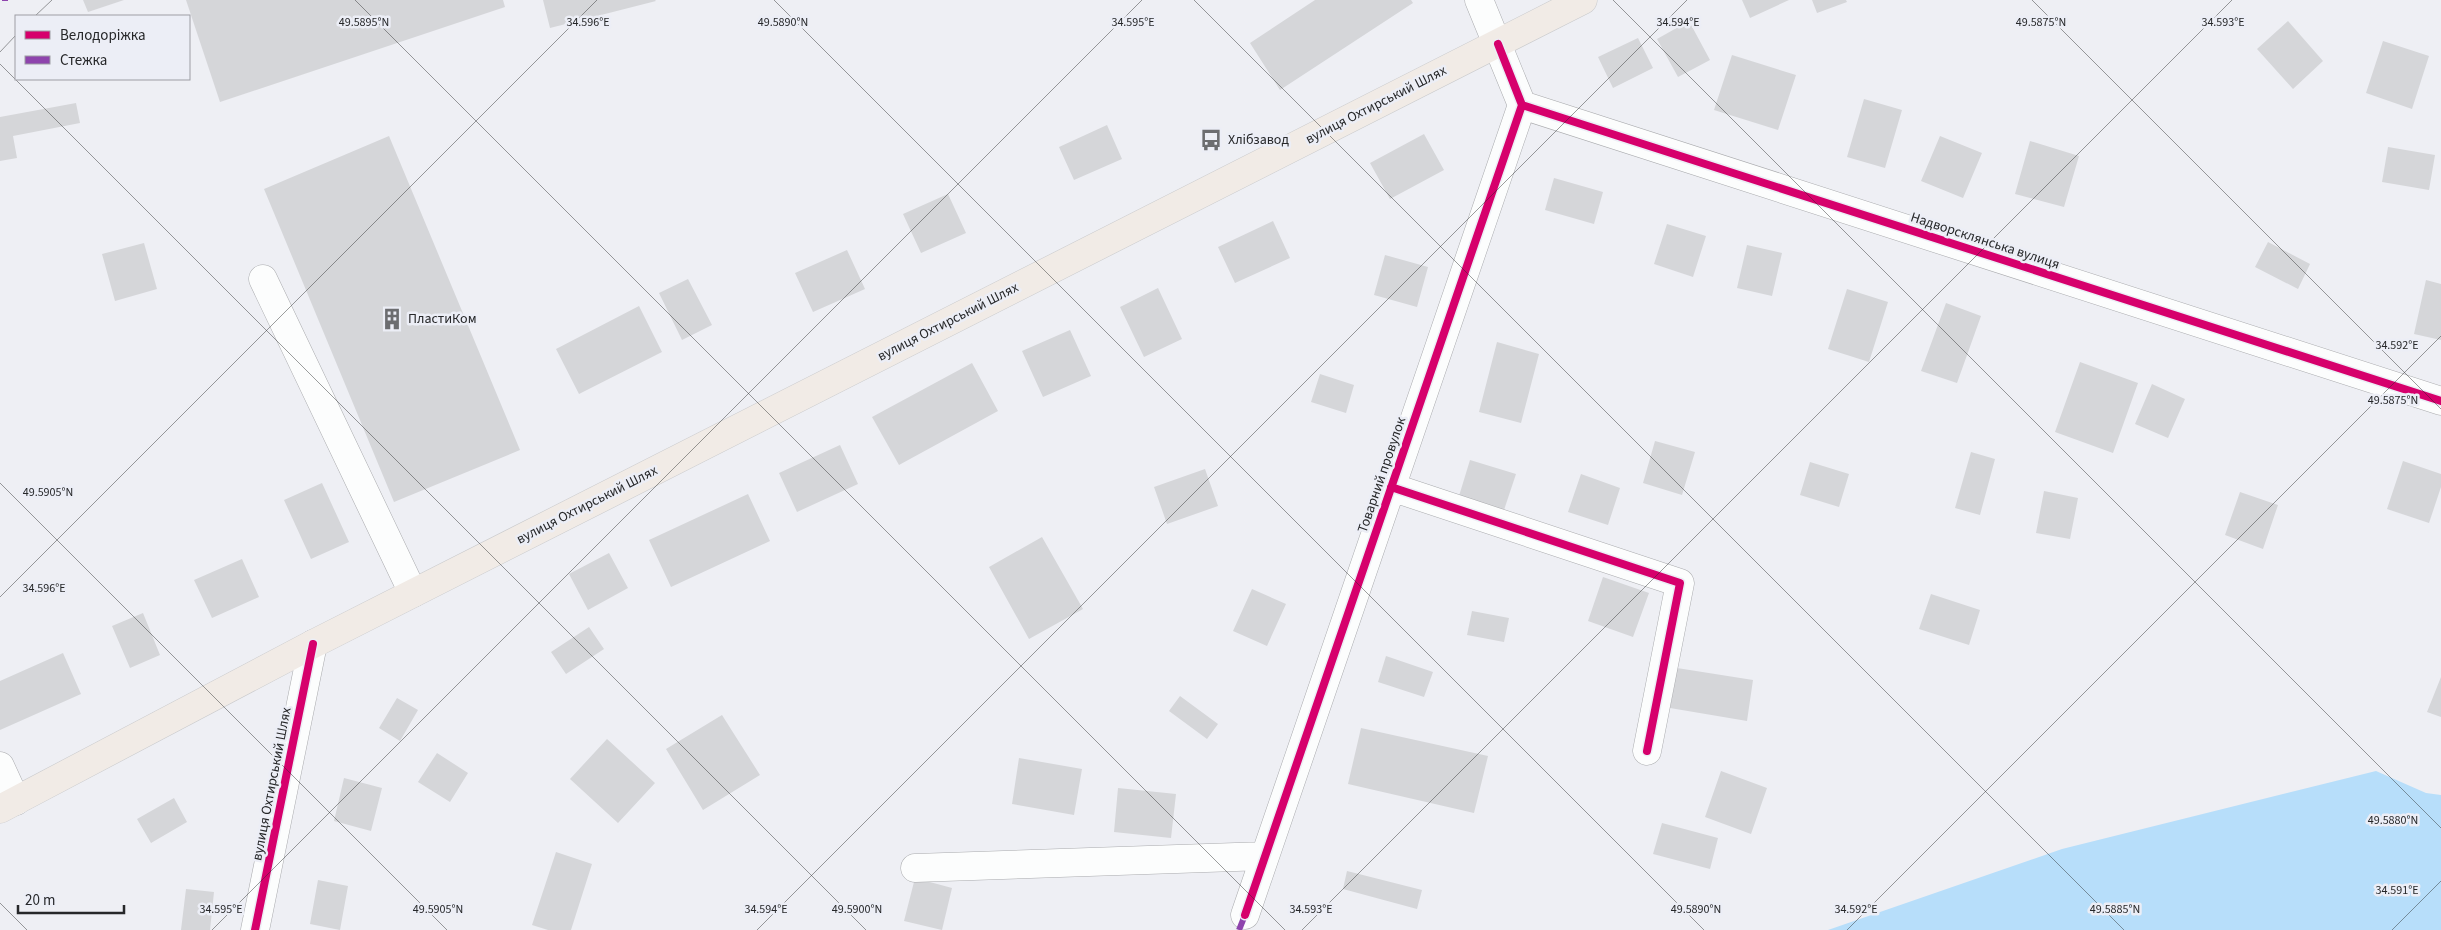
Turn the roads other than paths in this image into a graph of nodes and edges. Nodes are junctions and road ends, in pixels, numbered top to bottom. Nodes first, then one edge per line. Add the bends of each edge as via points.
1 (1479, 0) edge
2 (1583, 0) edge
3 (1498, 44) junction
4 (1522, 105) junction
5 (263, 279) dead end
6 (2441, 401) edge
7 (1391, 487) junction
8 (413, 593) junction
9 (313, 644) junction
10 (1647, 751) dead end
11 (0, 766) edge
12 (8, 805) edge
13 (1265, 856) junction
14 (916, 868) dead end
15 (1245, 915) dead end
16 (255, 930) edge

1 - 3 street
2 - 3 main road, вулиця Охтирський Шлях
3 - 4 street
3 - 8 main road, вулиця Охтирський Шлях
4 - 6 street, Надворсклянська вулиця
4 - 7 street, Товарний провулок
5 - 8 street
7 - 10 street via 1680,583
7 - 13 street, Товарний провулок
8 - 9 main road, вулиця Охтирський Шлях
9 - 12 main road, вулиця Охтирський Шлях
9 - 16 street, вулиця Охтирський Шлях
11 - 12 street
13 - 14 street
13 - 15 street, Товарний провулок

